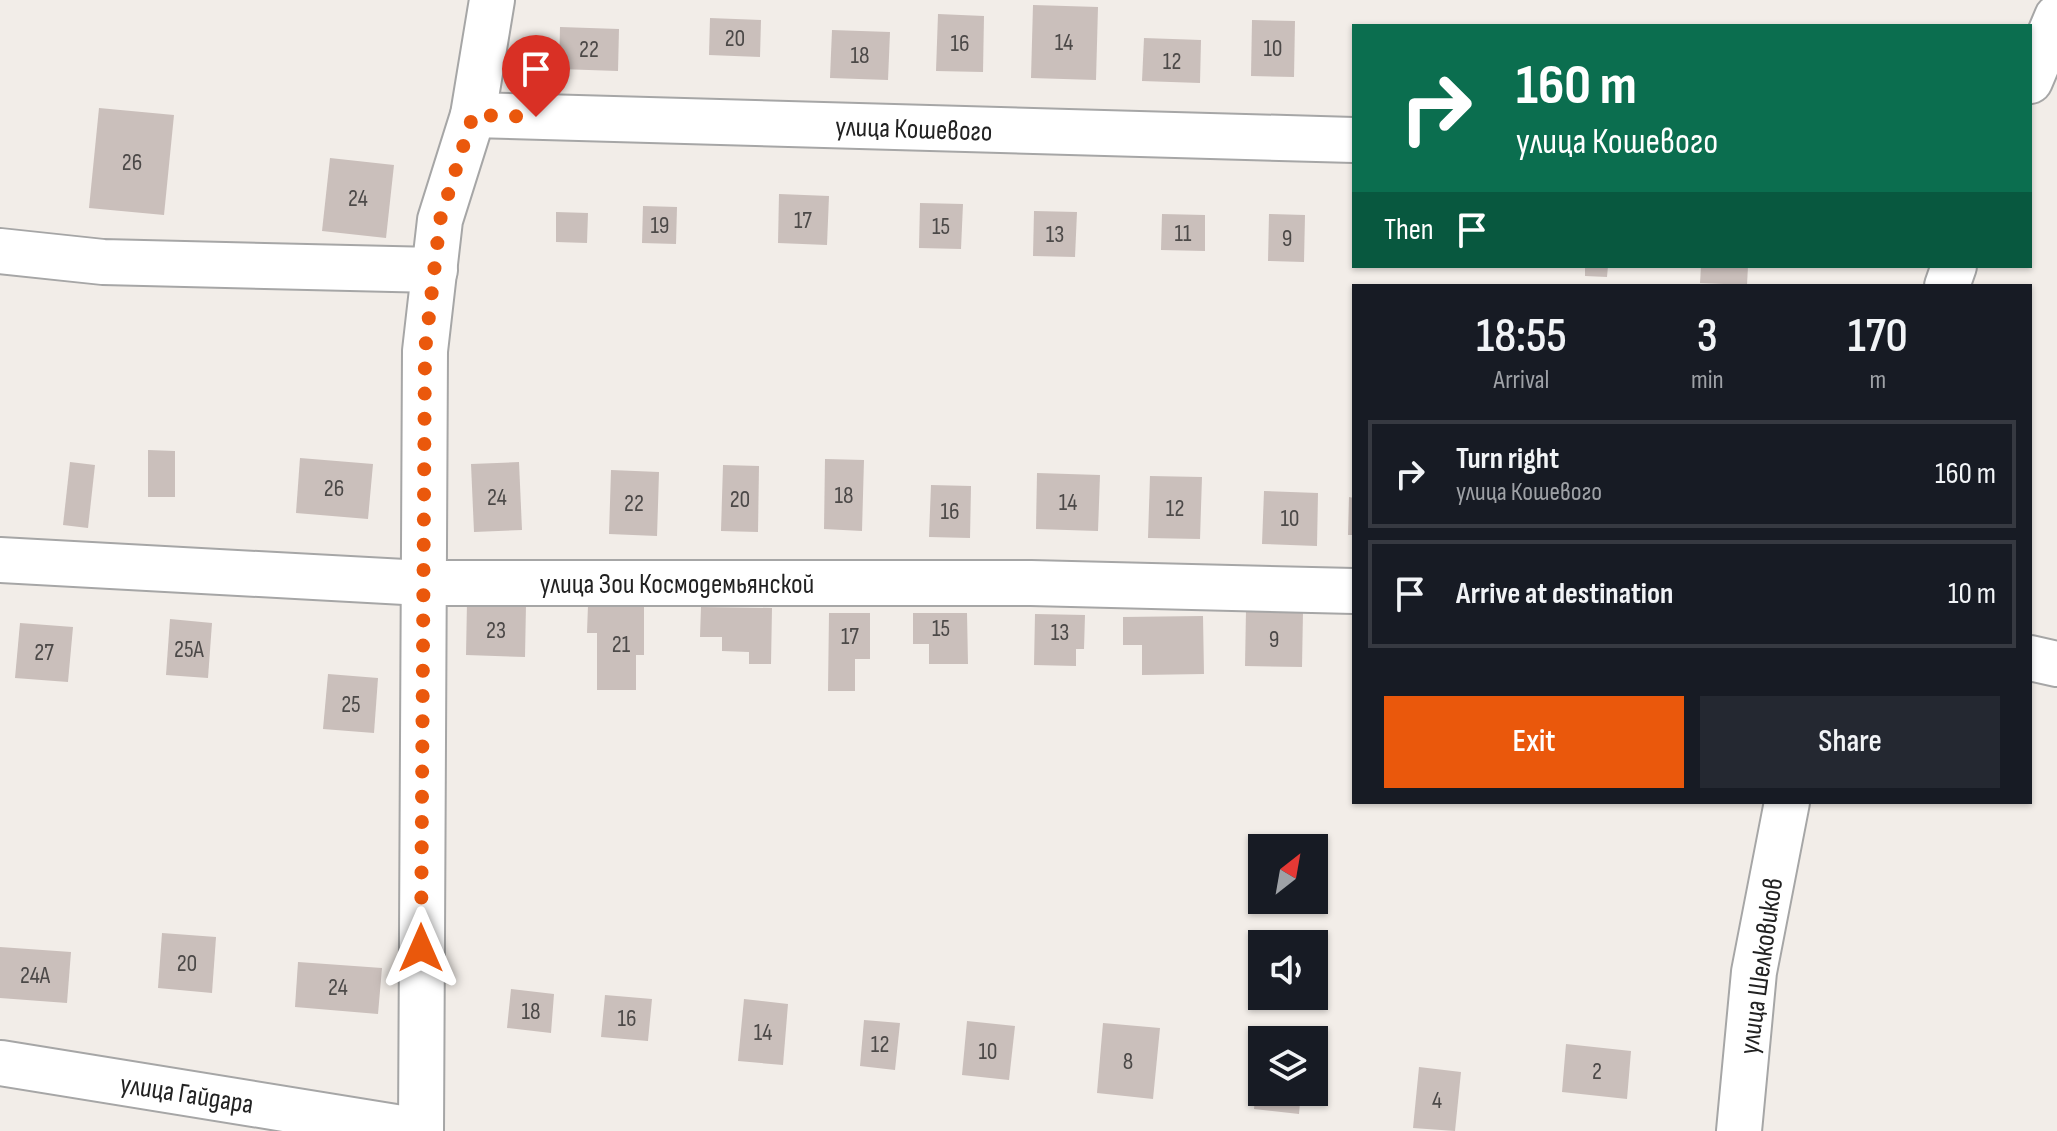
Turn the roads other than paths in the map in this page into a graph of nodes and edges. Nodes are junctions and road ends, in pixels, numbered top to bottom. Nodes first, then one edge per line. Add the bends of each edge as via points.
1 (492, 0) edge
2 (2057, 17) edge
3 (2032, 76) edge
4 (473, 115) junction
5 (1352, 140) edge
6 (0, 251) edge
7 (435, 270) junction
8 (0, 560) edge
9 (423, 583) junction
10 (1352, 591) edge
11 (2032, 658) edge
12 (2057, 664) edge
13 (1787, 804) edge
14 (1, 1063) edge
15 (420, 1131) edge
16 (1739, 1131) edge

1 - 4 street
2 - 3 street
4 - 5 street, улица Кошевого
4 - 7 street via 440,220
6 - 7 street via 103,262
7 - 9 street via 425,351
8 - 9 street, улица Зои Космодемьянской
9 - 10 street, улица Зои Космодемьянской via 1031,583
9 - 15 street
11 - 12 street
13 - 16 street, улица Шелковиков via 1754,972
14 - 15 street, улица Гайдара

